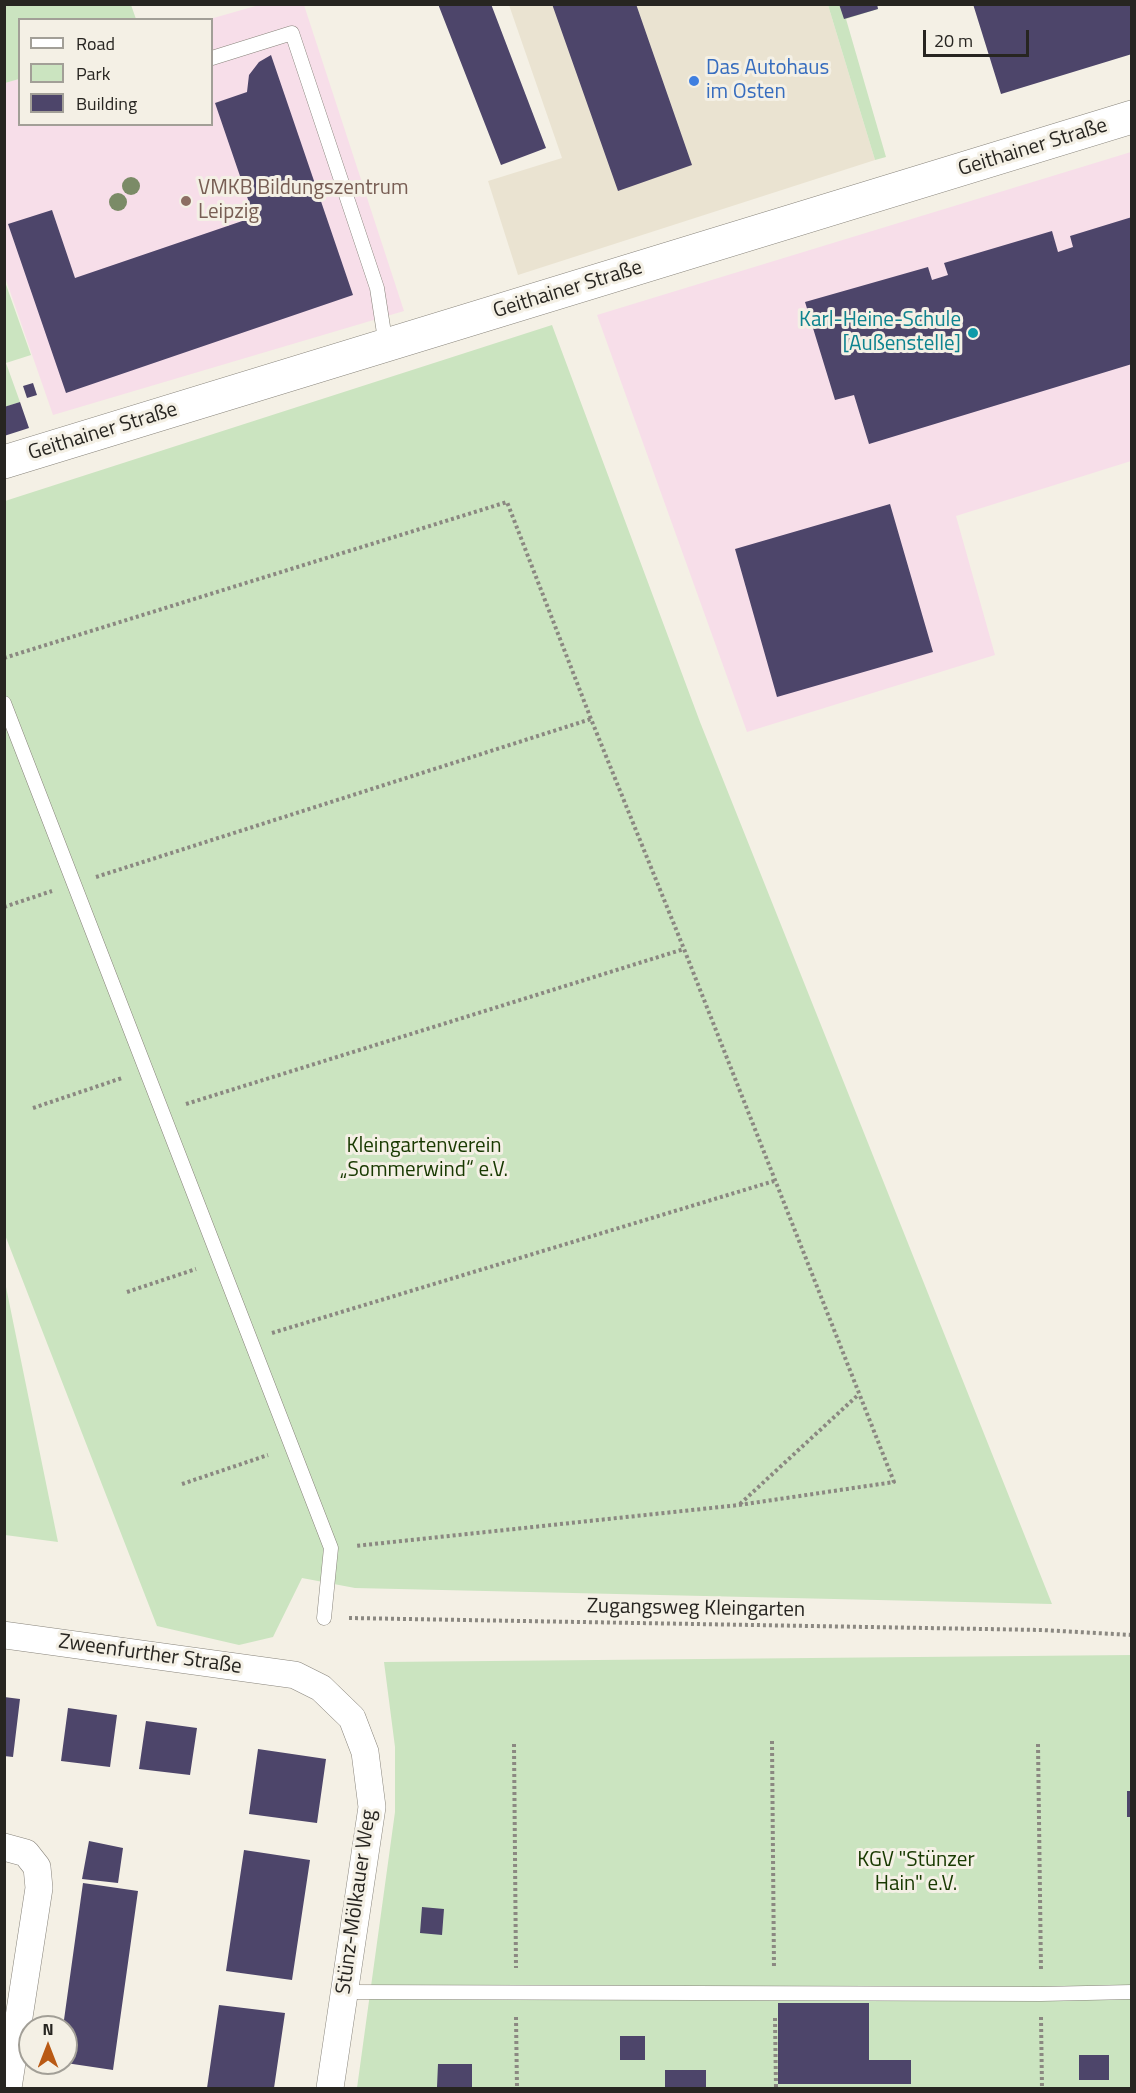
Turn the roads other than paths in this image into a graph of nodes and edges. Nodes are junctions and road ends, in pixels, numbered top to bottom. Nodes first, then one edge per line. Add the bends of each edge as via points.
1 (213, 58) edge
2 (1131, 117) edge
3 (386, 346) junction
4 (4, 462) edge
5 (4, 703) edge
6 (324, 1618) road end
7 (4, 1635) edge
8 (296, 1675) joint
9 (15, 1850) edge
10 (345, 1992) junction
11 (1131, 1992) edge
12 (8, 2088) edge
13 (330, 2088) edge

1 - 3 lane via 292,33 377,288
2 - 3 street, Geithainer Straße
3 - 4 street, Geithainer Straße
5 - 6 lane via 331,1548
7 - 8 street, Zweenfurther Straße
8 - 10 street, Stünz-Mölkauer Weg via 321,1688 352,1718 365,1752 372,1807
9 - 12 street via 37,1867 39,1888
10 - 11 lane
10 - 13 street, Stünz-Mölkauer Weg

